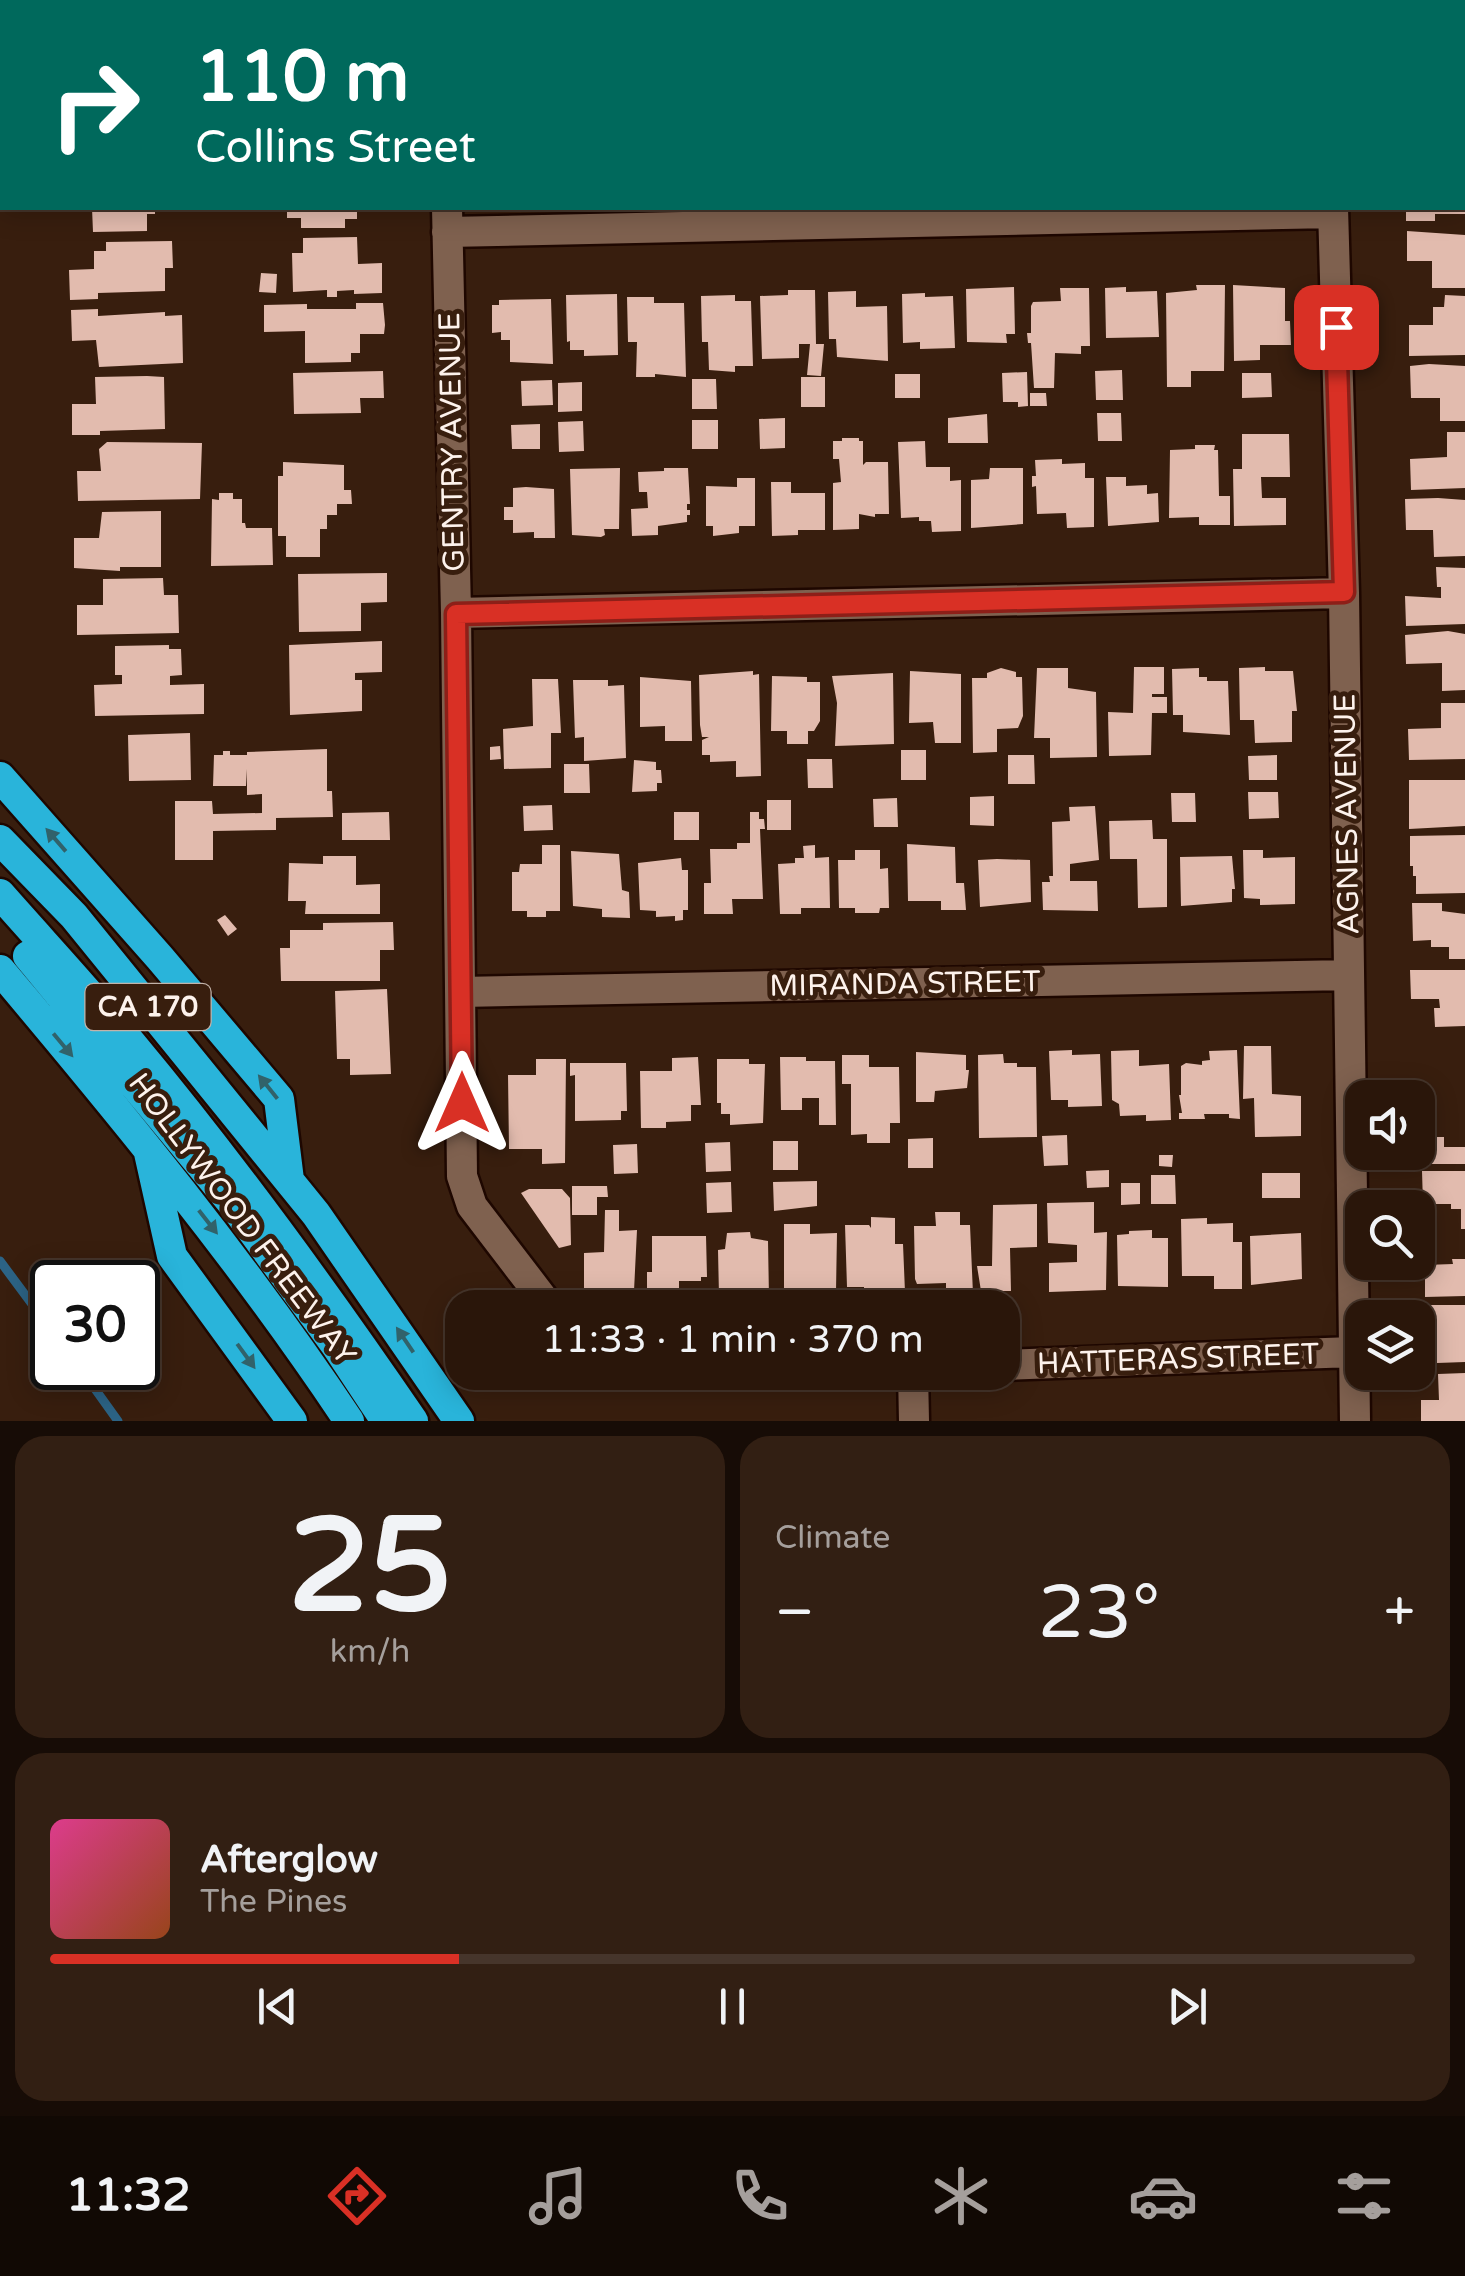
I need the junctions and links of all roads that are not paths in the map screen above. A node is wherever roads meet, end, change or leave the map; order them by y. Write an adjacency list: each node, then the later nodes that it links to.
1 (1332, 210): 2 (street); 3 (street, AGNES AVENUE)
2 (447, 220): 4 (street, GENTRY AVENUE)
3 (1344, 592): 4 (street); 10 (street, AGNES AVENUE)
4 (456, 614): 11 (street, GENTRY AVENUE)
5 (0, 778): 13 (highway, one-way to 5)
6 (0, 840): 13 (highway, HOLLYWOOD FREEWAY / CA 170)
7 (0, 894): 23 (highway)
8 (0, 924): 22 (highway)
9 (0, 970): 12 (highway, HOLLYWOOD FREEWAY / CA 170, one-way to 12)
10 (1349, 975): 11 (street, MIRANDA STREET); 15 (street, AGNES AVENUE)
11 (461, 992): 14 (street, GENTRY AVENUE)
12 (147, 1146): 20 (highway, one-way to 20); 21 (highway, HOLLYWOOD FREEWAY / CA 170, one-way to 21)
13 (288, 1180): 24 (highway, HOLLYWOOD FREEWAY / CA 170, one-way to 13)
14 (536, 1290)
15 (1352, 1300)
16 (1345, 1352): 17 (street, HATTERAS STREET)
17 (1020, 1364)
18 (913, 1390): 25 (street)
19 (1354, 1390): 26 (street, AGNES AVENUE)
20 (292, 1421)
21 (349, 1421)
22 (386, 1421)
23 (413, 1421)
24 (459, 1421)
25 (914, 1421)
26 (1355, 1421)

